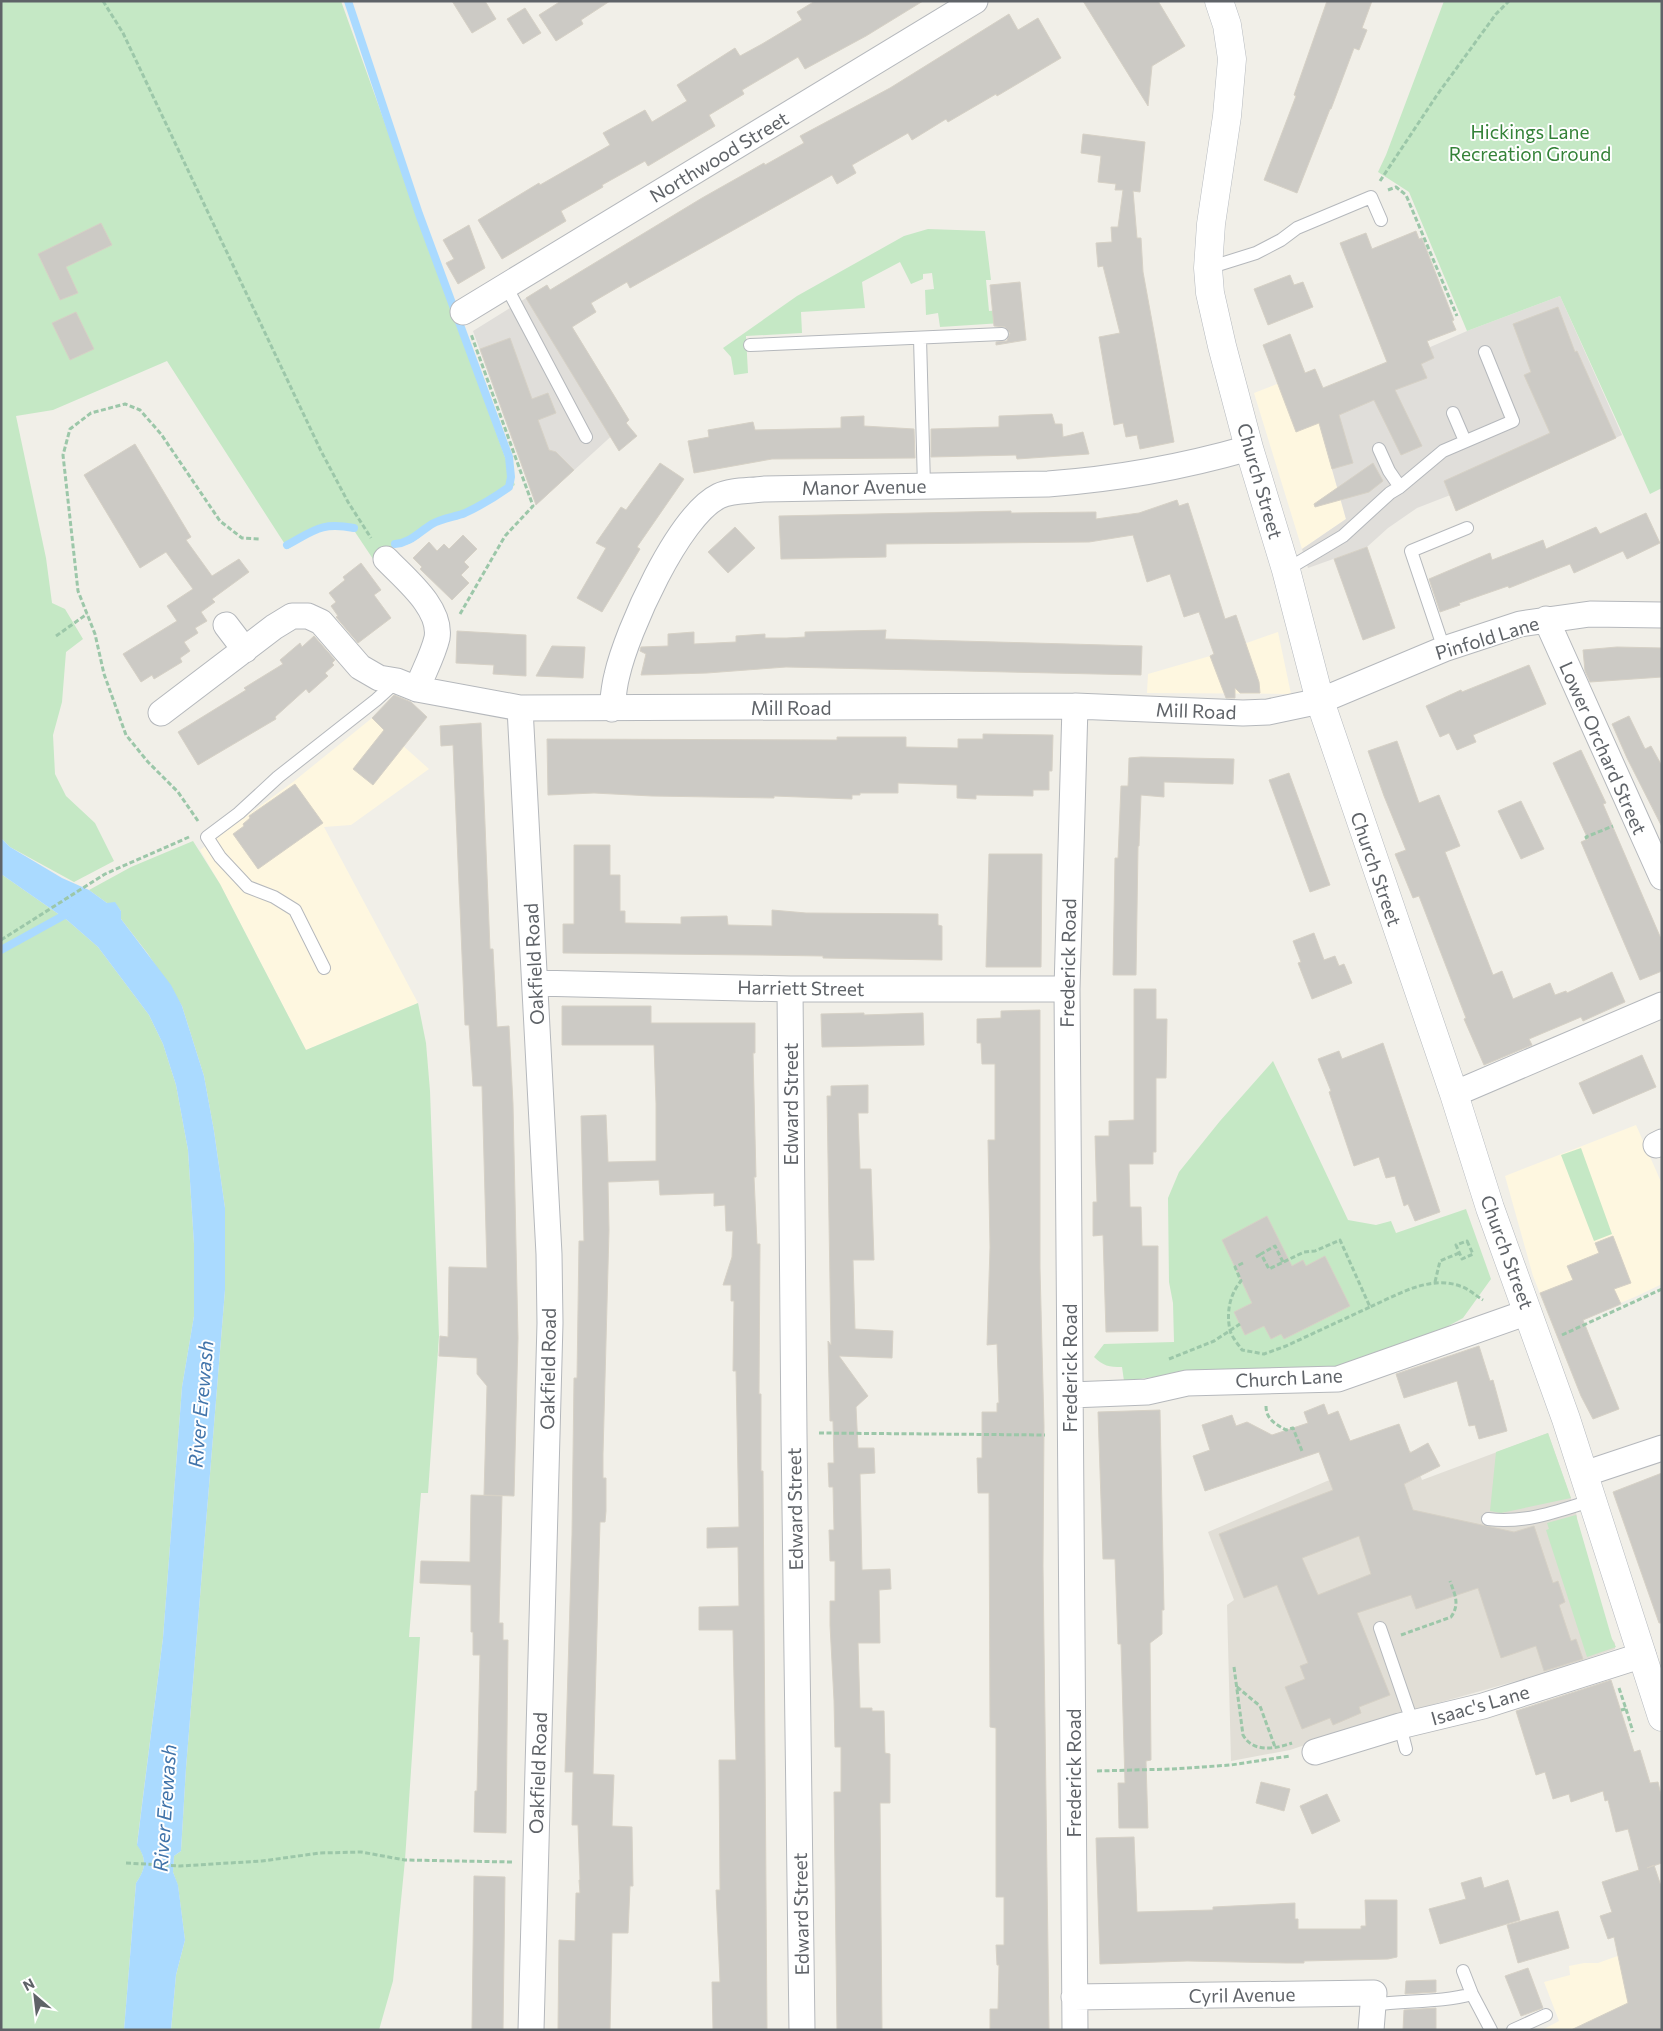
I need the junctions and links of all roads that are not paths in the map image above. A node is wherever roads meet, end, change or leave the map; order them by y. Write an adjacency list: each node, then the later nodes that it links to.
1 (975, 1): 5 (street, Northwood Street)
2 (1219, 1): 4 (main road, Church Street)
3 (1381, 220): 4 (lane)
4 (1208, 268): 14 (main road, Church Street)
5 (506, 286): 6 (street, Northwood Street); 12 (lane)
6 (463, 312)
7 (1002, 334): 8 (lane)
8 (920, 338): 9 (lane); 16 (lane)
9 (750, 345)
10 (1485, 352): 13 (lane)
11 (1453, 413): 13 (lane)
12 (586, 437)
13 (1465, 442): 17 (lane)
14 (1249, 448): 16 (street, Manor Avenue); 20 (main road, Church Street)
15 (1379, 449): 17 (lane)
16 (924, 486): 30 (street, Manor Avenue)
17 (1400, 488): 20 (lane)
18 (1467, 528): 24 (lane)
19 (386, 559): 26 (street)
20 (1286, 570): 27 (main road, Church Street)
21 (1662, 616): 22 (street, Pinfold Lane)
22 (1546, 619): 24 (street, Pinfold Lane); 32 (street, Lower Orchard Street)
23 (226, 625): 25 (street)
24 (1444, 649): 27 (street, Pinfold Lane)
25 (245, 650): 26 (street, Mill Road); 31 (street, Mill Road)
26 (407, 685): 29 (street, Mill Road); 33 (lane)
27 (1320, 701): 28 (street, Mill Road); 38 (main road, Church Street)
28 (1075, 706): 30 (street, Mill Road); 36 (street, Frederick Road)
29 (520, 708): 30 (street, Mill Road); 34 (street, Oakfield Road)
30 (612, 709)
31 (161, 713)
32 (1662, 878)
33 (324, 968)
34 (535, 983): 35 (street, Harriett Street); 55 (street, Oakfield Road)
35 (790, 989): 36 (street, Harriett Street); 56 (street, Edward Street)
36 (1067, 989): 40 (street, Frederick Road)
37 (1660, 1009): 38 (street)
38 (1454, 1094): 39 (main road, Church Street)
39 (1519, 1316): 40 (street, Church Lane); 42 (main road, Church Street)
40 (1071, 1395): 52 (street, Frederick Road)
41 (1662, 1448): 42 (street)
42 (1584, 1474): 43 (main road, Church Street)
43 (1593, 1500): 44 (lane); 46 (main road, Church Street)
44 (1488, 1519)
45 (1380, 1628): 48 (lane)
46 (1643, 1655): 47 (main road, Church Street); 48 (street, Isaac's Lane)
47 (1662, 1717)
48 (1406, 1733): 49 (street, Isaac's Lane)
49 (1315, 1752)
50 (1463, 1971): 51 (lane)
51 (1472, 1994): 53 (lane); 59 (lane)
52 (1074, 1996): 53 (street, Cyril Avenue); 57 (street, Frederick Road)
53 (1373, 2005): 58 (street)
54 (1546, 2015): 60 (lane)
55 (531, 2030)
56 (802, 2030)
57 (1075, 2030)
58 (1371, 2030)
59 (1491, 2030)
60 (1513, 2030)

